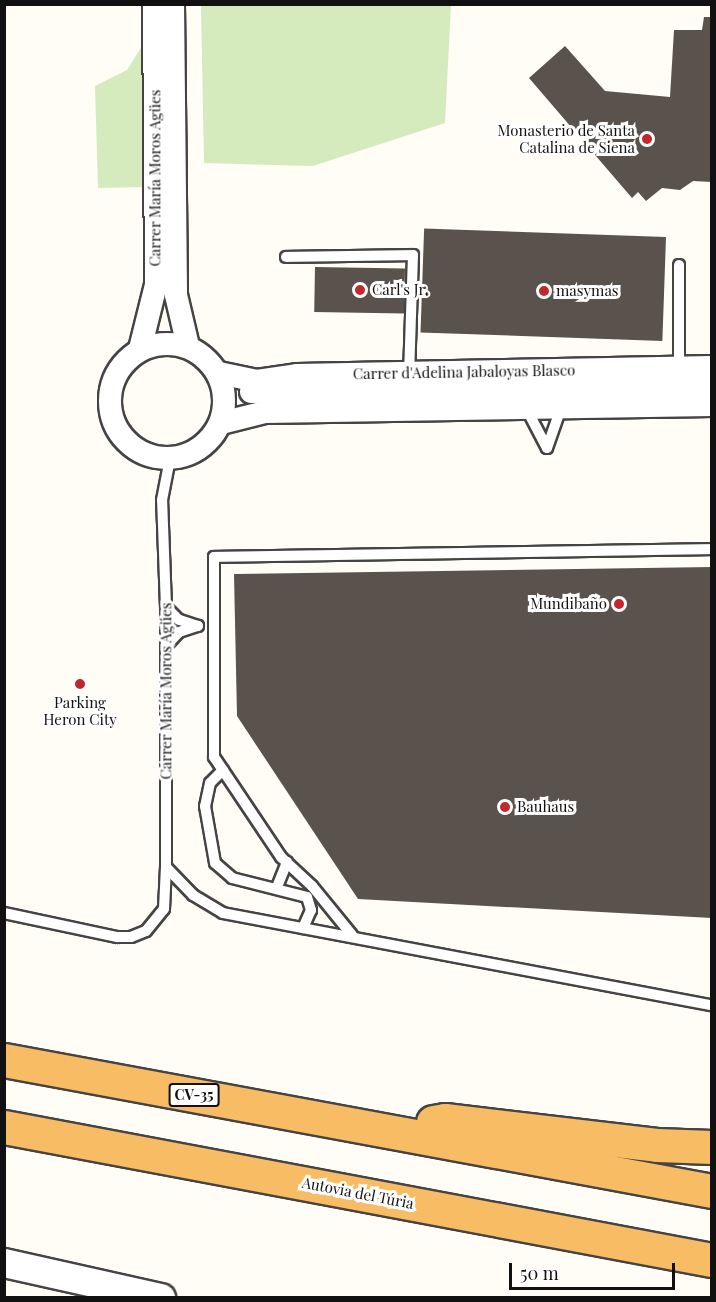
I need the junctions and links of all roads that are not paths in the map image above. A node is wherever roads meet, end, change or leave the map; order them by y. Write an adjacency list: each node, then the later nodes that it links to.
1 (154, 4): 6 (street, Carrer María Moros Agües)
2 (173, 4): 5 (street, Carrer María Moros Agües)
3 (286, 257): 9 (lane)
4 (679, 265): 8 (lane)
5 (188, 346): 6 (street); 10 (street)
6 (140, 349): 16 (street)
7 (711, 367): 8 (street, Carrer d'Adelina Jabaloyas Blasco)
8 (679, 368): 9 (street, Carrer d'Adelina Jabaloyas Blasco)
9 (409, 373): 10 (street, Carrer d'Adelina Jabaloyas Blasco)
10 (222, 381): 11 (street, Carrer d'Adelina Jabaloyas Blasco); 15 (street)
11 (711, 387)
12 (711, 405): 14 (street)
13 (526, 408): 14 (street); 14 (lane); 15 (street)
14 (561, 408)
15 (221, 423): 16 (street)
16 (170, 459): 18 (lane, Carrer María Moros Agües)
17 (711, 549): 19 (lane)
18 (166, 607): 20 (lane); 21 (lane, Carrer María Moros Agües)
19 (214, 625): 20 (lane); 22 (lane)
20 (198, 626): 21 (lane)
21 (166, 646): 24 (lane, Carrer María Moros Agües)
22 (223, 770): 23 (lane); 25 (lane)
23 (287, 862): 25 (lane); 28 (lane)
24 (166, 867): 26 (lane, Carrer María Moros Agües); 27 (lane)
25 (277, 887): 27 (lane)
26 (4, 913)
27 (303, 928): 28 (lane)
28 (352, 935): 29 (lane)
29 (711, 1005)
30 (4, 1060): 32 (highway, CV-35)
31 (4, 1127): 35 (highway, Autovia del Túria)
32 (383, 1130): 33 (highway); 34 (highway, CV-35)
33 (711, 1147)
34 (711, 1191)
35 (711, 1260)
36 (4, 1263): 37 (street)
37 (161, 1298)

